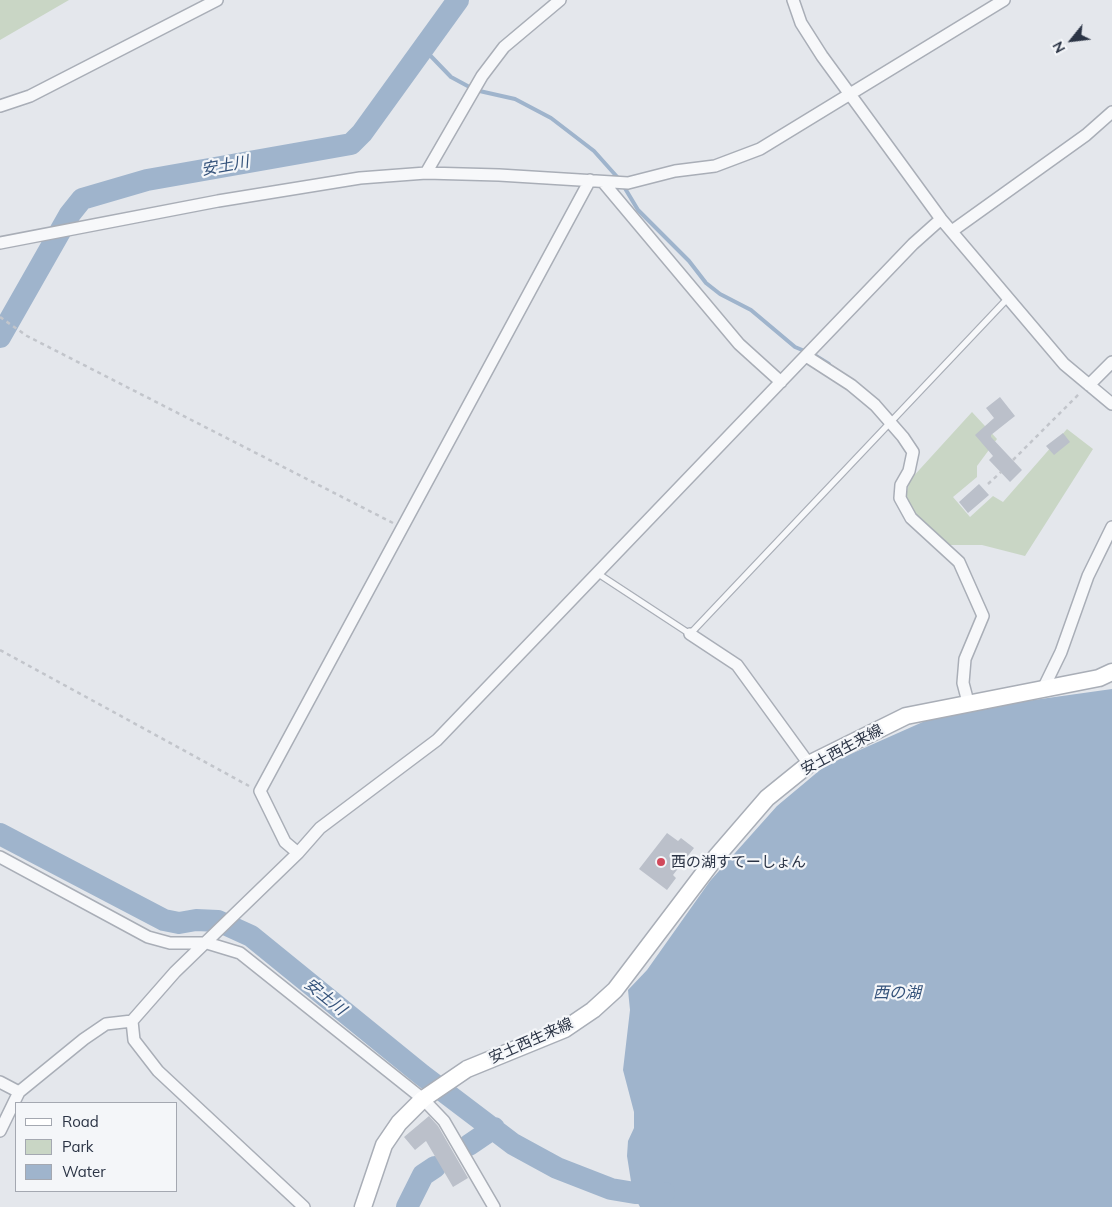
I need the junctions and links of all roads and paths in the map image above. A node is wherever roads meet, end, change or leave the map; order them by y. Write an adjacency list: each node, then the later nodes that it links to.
1 (217, 0): 6 (street)
2 (560, 0): 8 (street)
3 (793, 0): 5 (street)
4 (1004, 0): 5 (street)
5 (849, 94): 10 (street); 11 (street)
6 (0, 106)
7 (1112, 112): 12 (street)
8 (426, 174): 9 (street); 13 (street)
9 (590, 180): 10 (street); 26 (street)
10 (607, 182): 18 (street)
11 (941, 219): 12 (street); 16 (street)
12 (952, 230): 14 (street)
13 (0, 242)
14 (1009, 297): 19 (street); 21 (lane)
15 (0, 317): 26 (path)
16 (806, 356): 18 (street); 21 (street)
17 (1112, 362): 19 (street)
18 (781, 382): 27 (street)
19 (1089, 385): 20 (street); 22 (path)
20 (1112, 404)
21 (890, 423): 28 (lane); 32 (street)
22 (1013, 460)
23 (1001, 472): 24 (path)
24 (988, 484)
25 (1112, 527): 31 (street)
26 (401, 528): 34 (street)
27 (597, 573): 28 (lane); 35 (street)
28 (690, 634): 33 (street)
29 (0, 650): 34 (path)
30 (1112, 672): 31 (main road, 安土西生来線)
31 (1043, 688): 32 (main road, 安土西生来線)
32 (968, 702): 33 (main road, 安土西生来線)
33 (810, 764): 41 (main road, 安土西生来線)
34 (260, 791): 35 (street)
35 (298, 853): 37 (street)
36 (0, 857): 37 (street)
37 (207, 943): 38 (street); 41 (street)
38 (132, 1021): 40 (street); 43 (street)
39 (0, 1082): 40 (street)
40 (19, 1092): 42 (street)
41 (425, 1097): 44 (main road, 安土西生来線); 45 (street)
42 (0, 1131)
43 (304, 1207)
44 (363, 1207)
45 (494, 1207)

